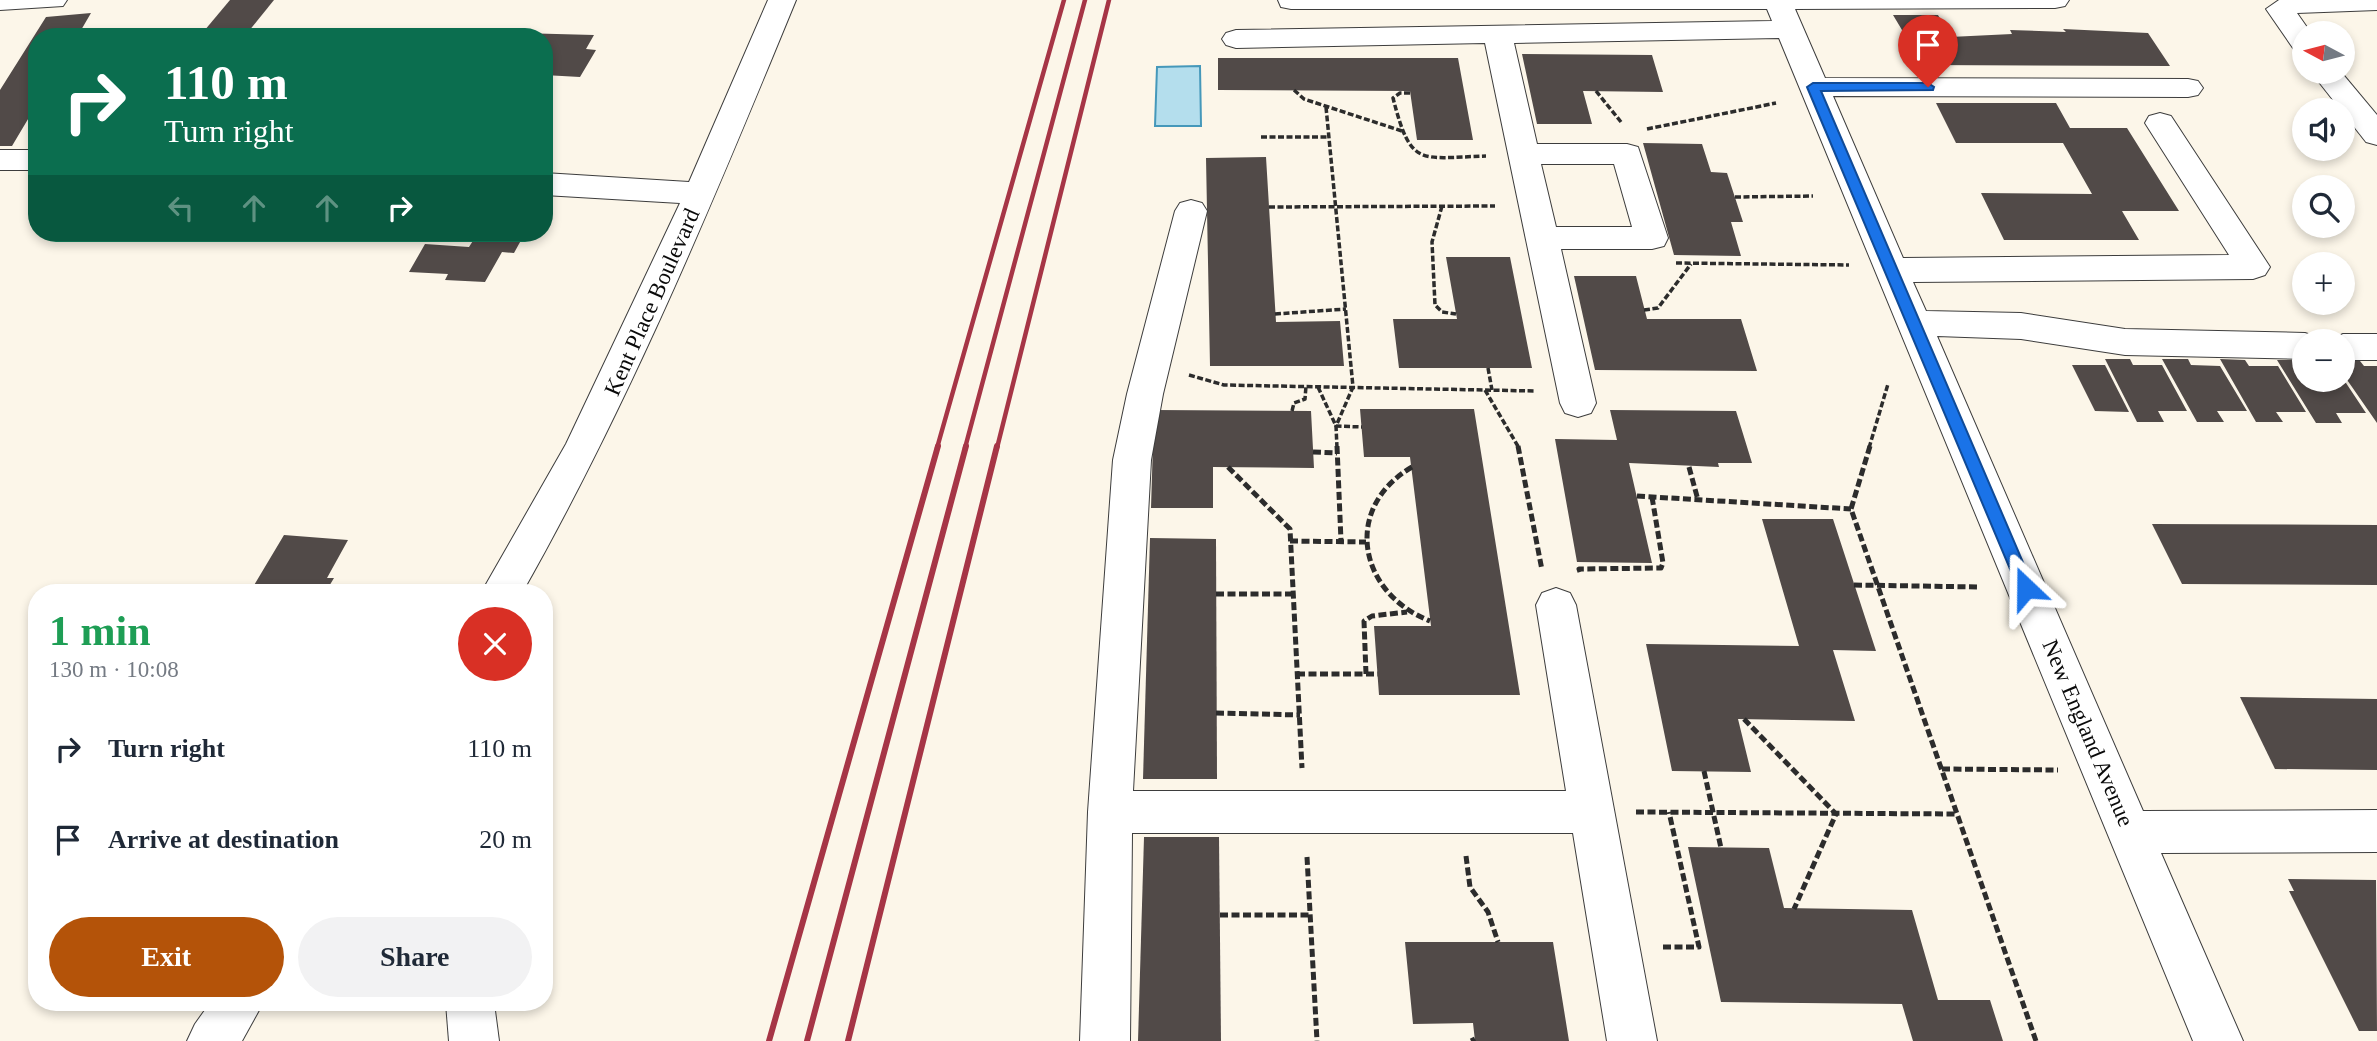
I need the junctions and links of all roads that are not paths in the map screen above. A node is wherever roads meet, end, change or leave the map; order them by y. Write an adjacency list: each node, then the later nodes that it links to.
1 (53, 0): 5 (street)
2 (782, 0): 20 (street, Kent Place Boulevard)
3 (2055, 0): 7 (street)
4 (1291, 1): 7 (street)
5 (0, 2)
6 (2374, 7): 8 (street)
7 (1781, 10): 9 (street); 12 (street, New England Avenue)
8 (2292, 26)
9 (1497, 32): 10 (street); 16 (street)
10 (1236, 39)
11 (2336, 84): 15 (street)
12 (1813, 87): 13 (street); 23 (street, New England Avenue)
13 (2188, 88)
14 (2160, 123): 23 (street)
15 (2377, 135)
16 (1525, 154): 22 (street); 22 (street)
17 (0, 160): 18 (street)
18 (28, 160)
19 (553, 185): 20 (street)
20 (701, 194): 29 (street, Kent Place Boulevard)
21 (1191, 211): 31 (street)
22 (1544, 238): 28 (street)
23 (1891, 270): 24 (street, New England Avenue)
24 (1914, 323): 25 (street); 34 (street, New England Avenue)
25 (2292, 346)
26 (2355, 347): 27 (street)
27 (2377, 348)
28 (1577, 397)
29 (506, 584)
30 (1556, 605): 32 (street)
31 (1110, 812): 32 (street); 39 (street)
32 (1592, 812): 40 (street)
33 (2377, 831): 34 (street)
34 (2129, 832): 41 (street, New England Avenue)
35 (233, 1011): 37 (street)
36 (471, 1011): 38 (street)
37 (212, 1041)
38 (474, 1041)
39 (1105, 1041)
40 (1632, 1041)
41 (2218, 1041)

